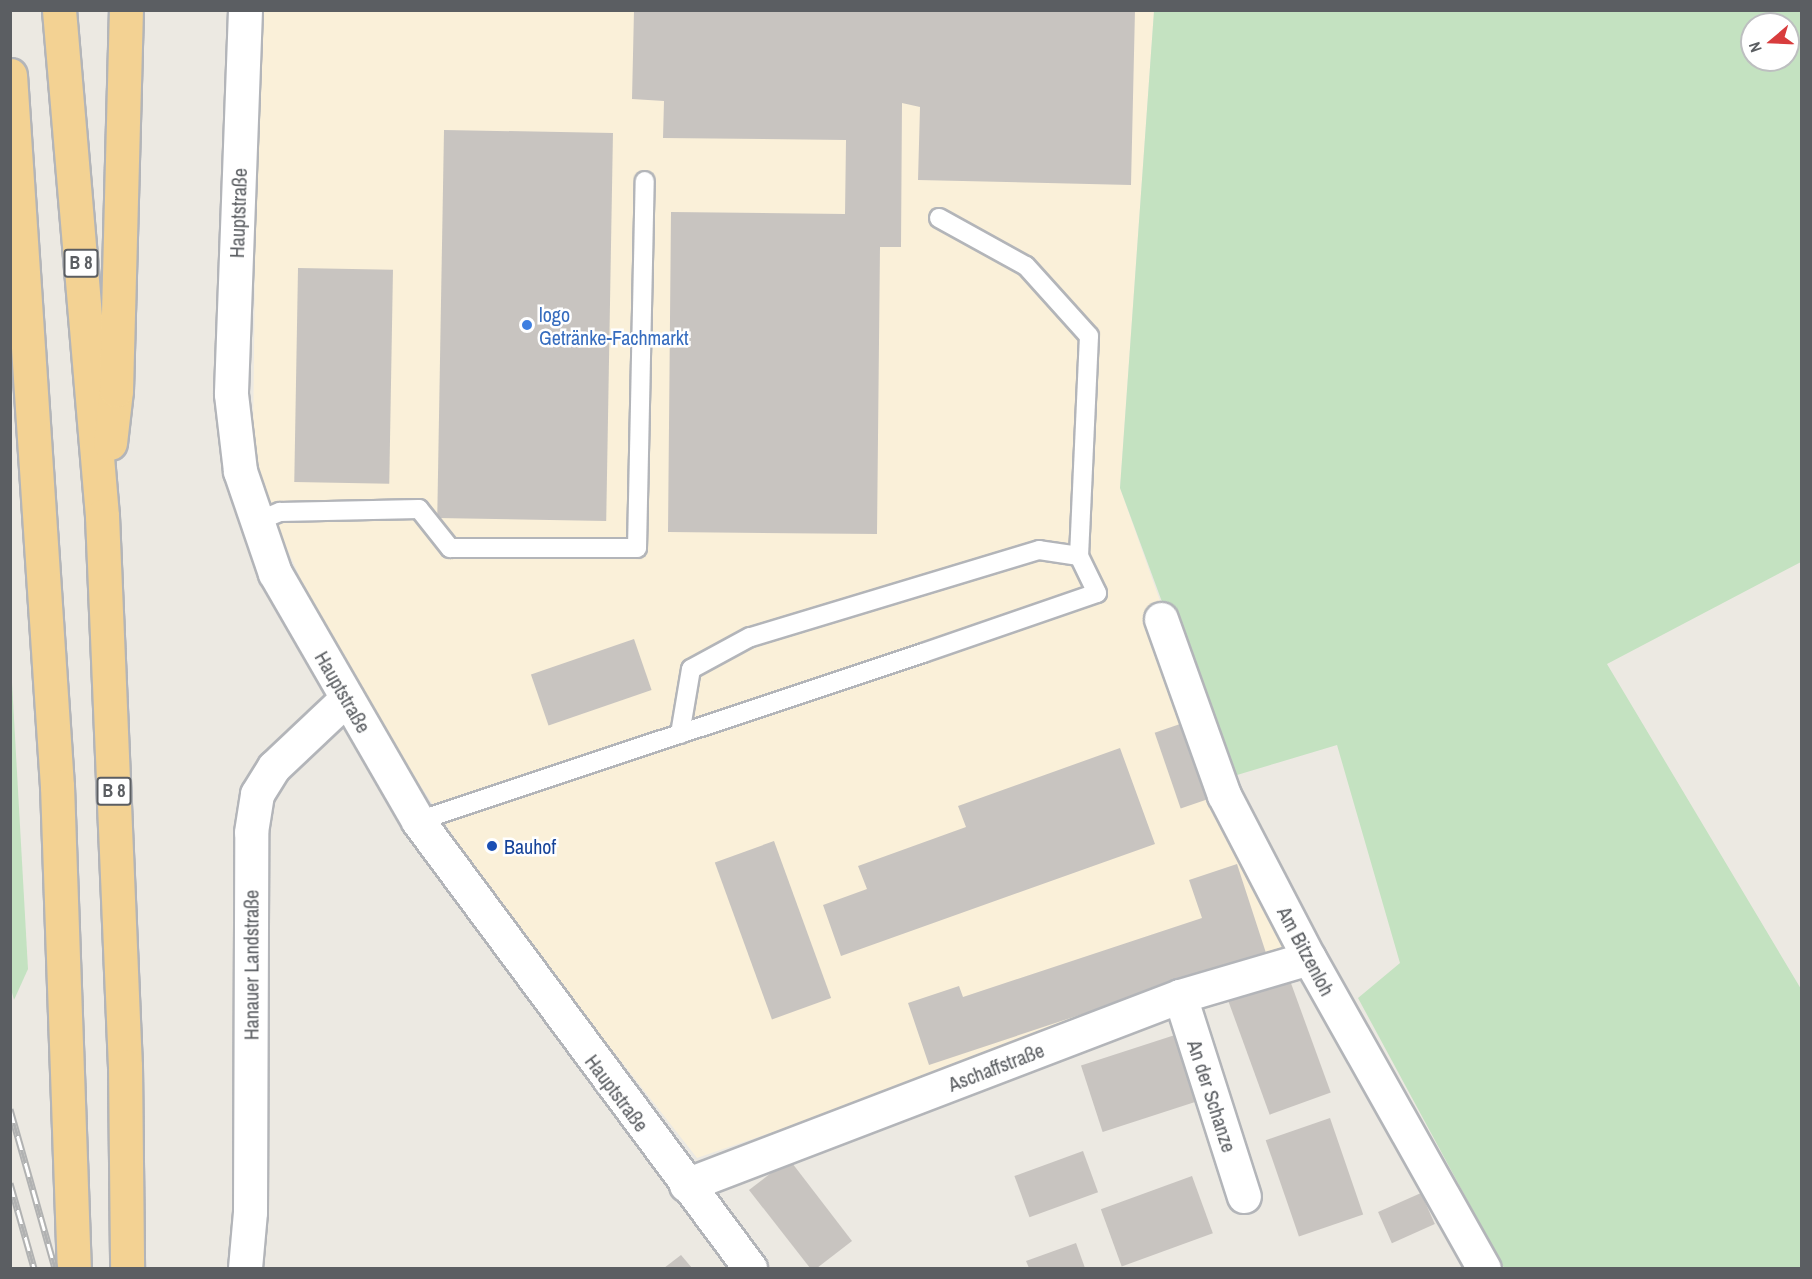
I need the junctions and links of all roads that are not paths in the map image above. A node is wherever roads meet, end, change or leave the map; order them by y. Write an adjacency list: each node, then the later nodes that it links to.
1 (59, 10): 9 (highway, B 8)
2 (126, 10): 9 (highway)
3 (244, 10): 10 (street, Hauptstraße)
4 (10, 75): 8 (highway)
5 (10, 169): 8 (highway)
6 (645, 181): 10 (lane)
7 (939, 218): 11 (lane)
8 (24, 247): 20 (highway)
9 (102, 516): 21 (highway, B 8)
10 (256, 522): 13 (street, Hauptstraße)
11 (1078, 556): 14 (lane); 14 (lane)
12 (1161, 619): 16 (street, Am Bitzenloh)
13 (347, 698): 15 (street, Hauptstraße); 22 (street, Hanauer Landstraße)
14 (680, 734): 15 (lane)
15 (418, 821): 18 (street, Hauptstraße)
16 (1309, 958): 17 (street, Aschaffstraße); 24 (street, Am Bitzenloh)
17 (1180, 996): 18 (street, Aschaffstraße); 19 (street, An der Schanze)
18 (686, 1185): 23 (street, Hauptstraße)
19 (1244, 1196)
20 (74, 1269)
21 (127, 1269)
22 (245, 1269)
23 (750, 1269)
24 (1484, 1269)

